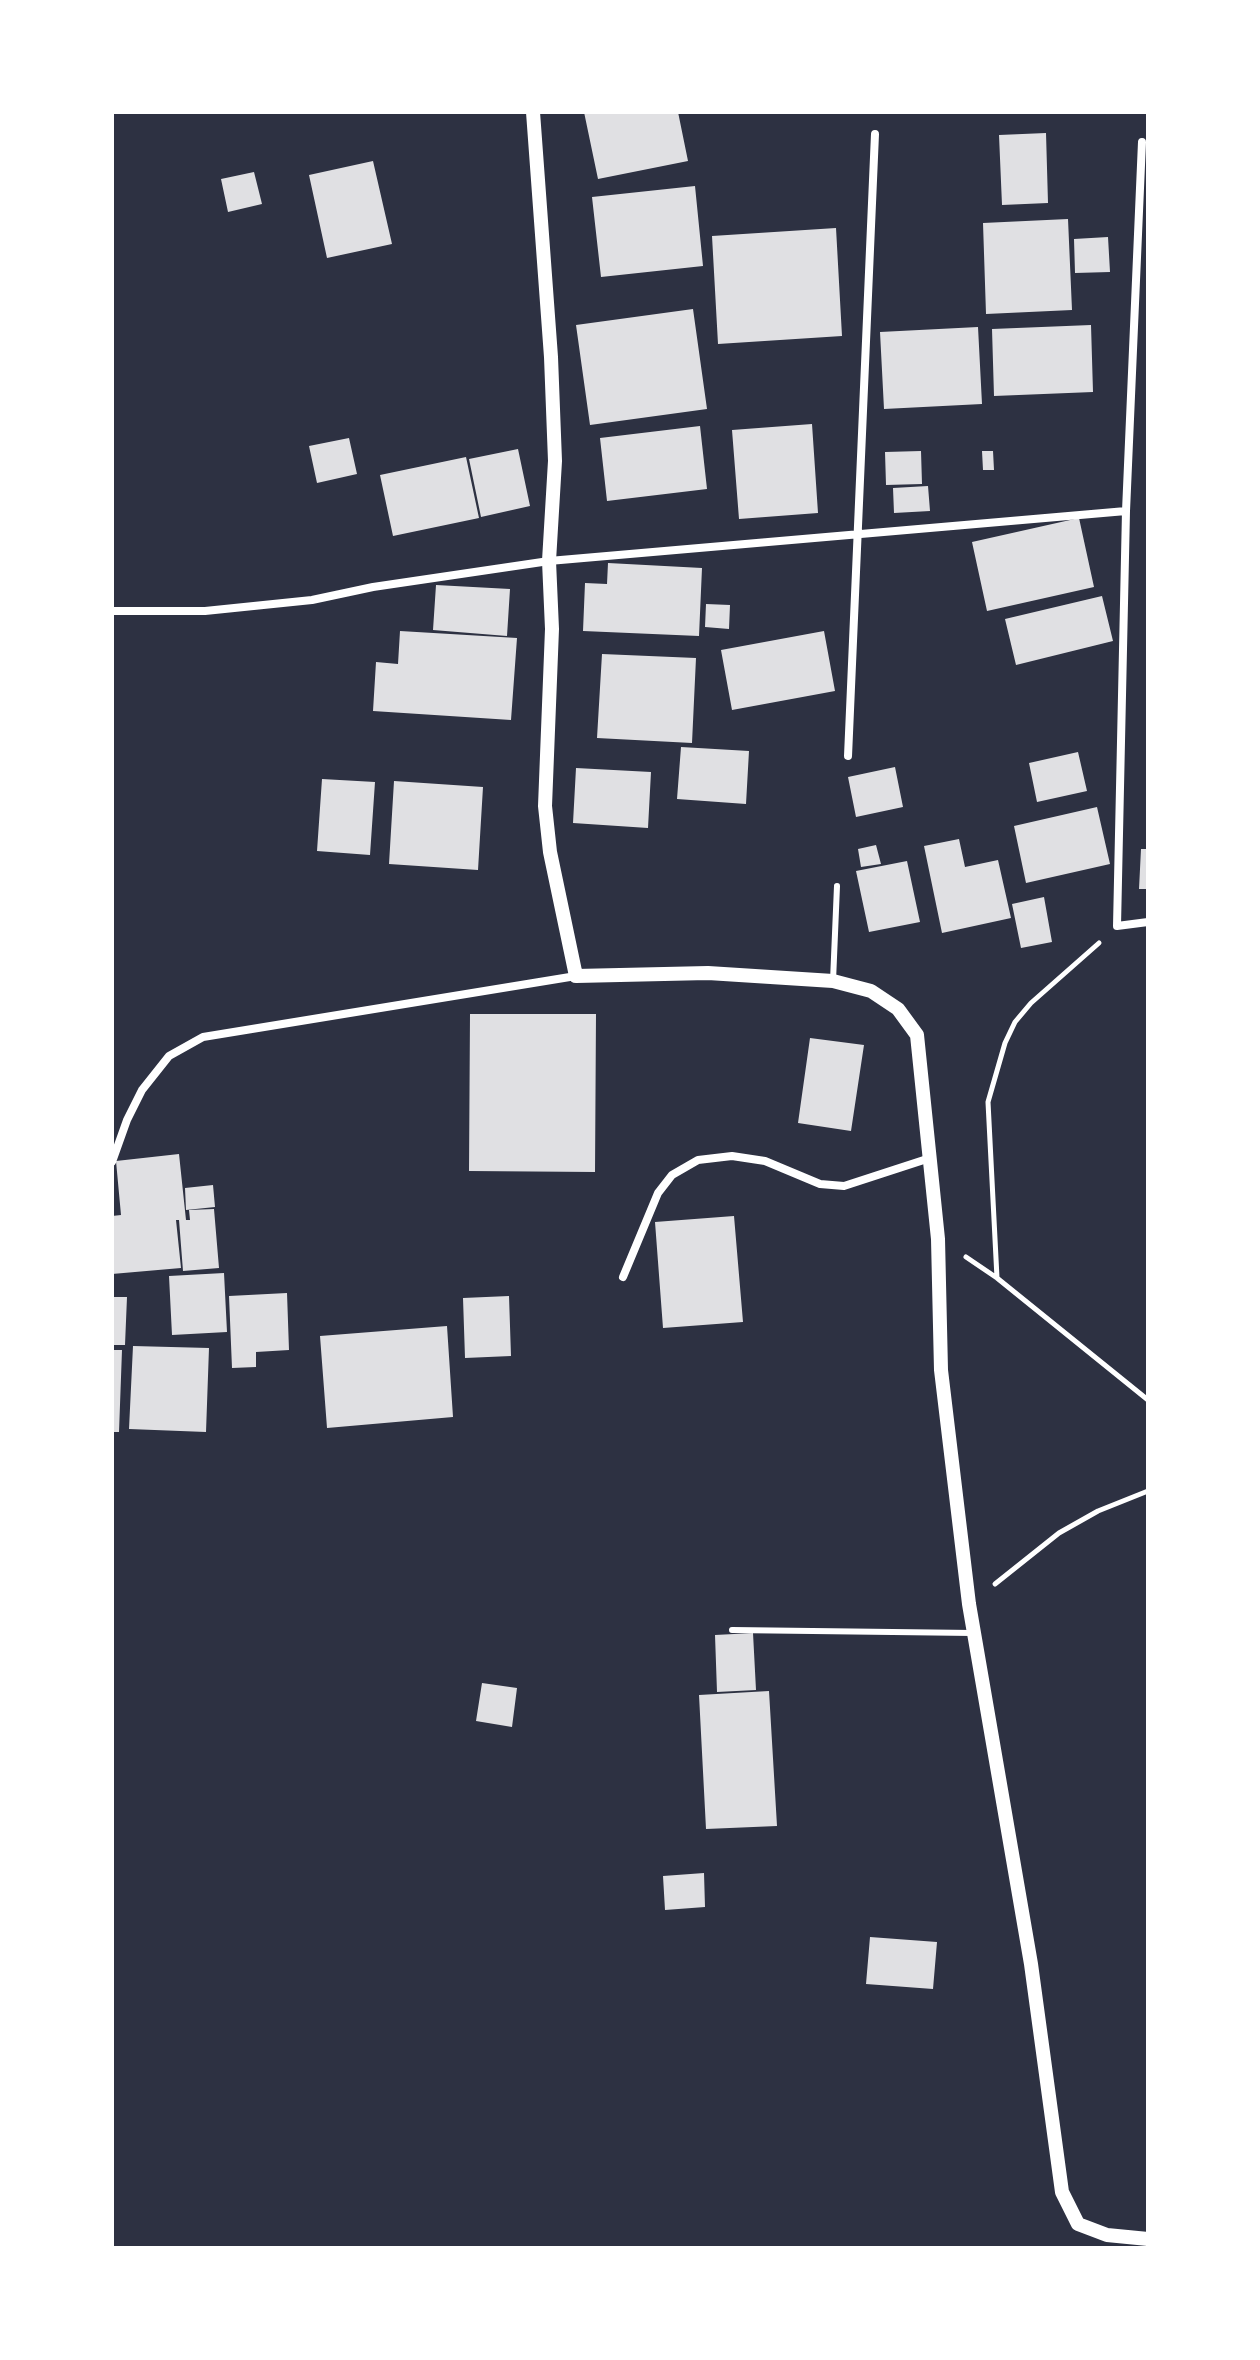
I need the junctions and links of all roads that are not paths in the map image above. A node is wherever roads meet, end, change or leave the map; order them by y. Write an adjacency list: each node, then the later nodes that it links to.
1 (533, 112): 6 (street)
2 (875, 134): 5 (street)
3 (1142, 142): 4 (street)
4 (1126, 511): 5 (street); 10 (street)
5 (857, 535): 6 (street); 8 (street)
6 (549, 561): 7 (street); 11 (street)
7 (112, 611)
8 (848, 756)
9 (837, 886): 12 (lane)
10 (1148, 922)
11 (576, 976): 12 (street); 14 (street)
12 (833, 981): 13 (street)
13 (930, 1158): 15 (street); 17 (street)
14 (112, 1162)
15 (623, 1277)
16 (732, 1630): 17 (lane)
17 (973, 1633): 18 (street)
18 (1148, 2239)

